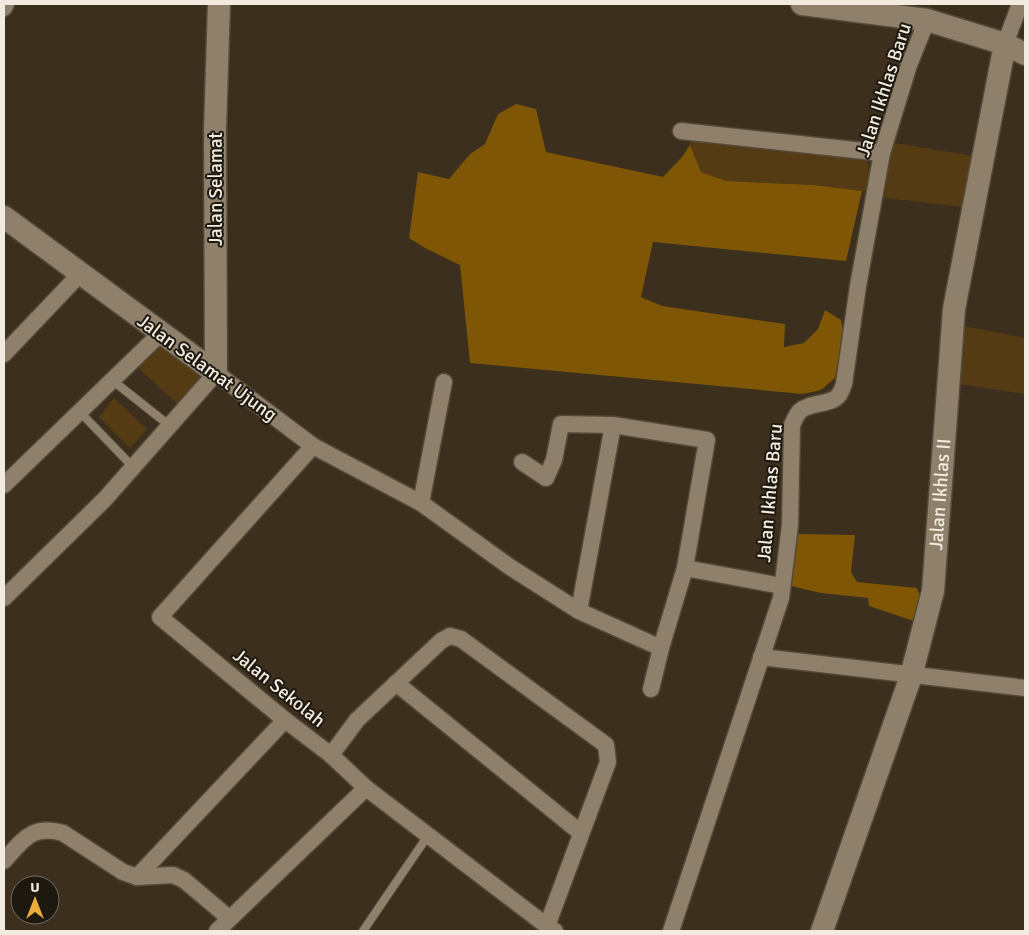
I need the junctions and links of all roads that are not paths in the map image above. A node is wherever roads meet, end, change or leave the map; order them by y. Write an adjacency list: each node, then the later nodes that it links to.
1 (6, 4): 5 (street)
2 (219, 4): 15 (street, Jalan Selamat)
3 (802, 4): 6 (street)
4 (1020, 4): 7 (street)
5 (4, 8)
6 (930, 12): 7 (street); 10 (street, Jalan Ikhlas Baru)
7 (1005, 44): 8 (street); 32 (street, Jalan Ikhlas II)
8 (1025, 54)
9 (681, 131): 10 (street)
10 (882, 153): 27 (street, Jalan Ikhlas Baru)
11 (4, 217): 12 (street, Jalan Selamat Ujung)
12 (80, 274): 13 (street, Jalan Selamat Ujung); 14 (street)
13 (161, 333): 15 (street, Jalan Selamat Ujung); 16 (street)
14 (6, 346)
15 (216, 374): 20 (street); 21 (street, Jalan Selamat Ujung)
16 (112, 380): 18 (street); 20 (lane)
17 (444, 382): 25 (street)
18 (79, 411): 23 (lane); 24 (street)
19 (613, 425): 22 (street); 26 (street); 29 (street)
20 (170, 426): 23 (street)
21 (313, 446): 25 (street, Jalan Selamat Ujung); 36 (street, Jalan Sekolah)
22 (522, 462)
23 (134, 467): 28 (street)
24 (4, 485)
25 (421, 503): 29 (street, Jalan Selamat Ujung)
26 (685, 568): 27 (street); 30 (street)
27 (782, 586): 31 (street, Jalan Ikhlas Baru)
28 (4, 598)
29 (579, 611): 30 (street, Jalan Selamat Ujung)
30 (660, 648): 35 (street)
31 (761, 657): 32 (street); 47 (street, Jalan Ikhlas Baru)
32 (911, 676): 34 (street); 48 (street, Jalan Ikhlas II)
33 (396, 683): 37 (street); 39 (street); 39 (street)
34 (1025, 688)
35 (651, 689)
36 (285, 720): 37 (street, Jalan Sekolah); 42 (street)
37 (331, 754): 38 (street, Jalan Sekolah)
38 (366, 788): 40 (street, Jalan Sekolah); 43 (street)
39 (582, 833): 44 (street)
40 (428, 834): 44 (street, Jalan Sekolah); 46 (lane)
41 (4, 861): 42 (street)
42 (137, 877): 43 (street)
43 (229, 918): 45 (street)
44 (551, 929)
45 (217, 931)
46 (363, 931)
47 (670, 931)
48 (822, 931)

